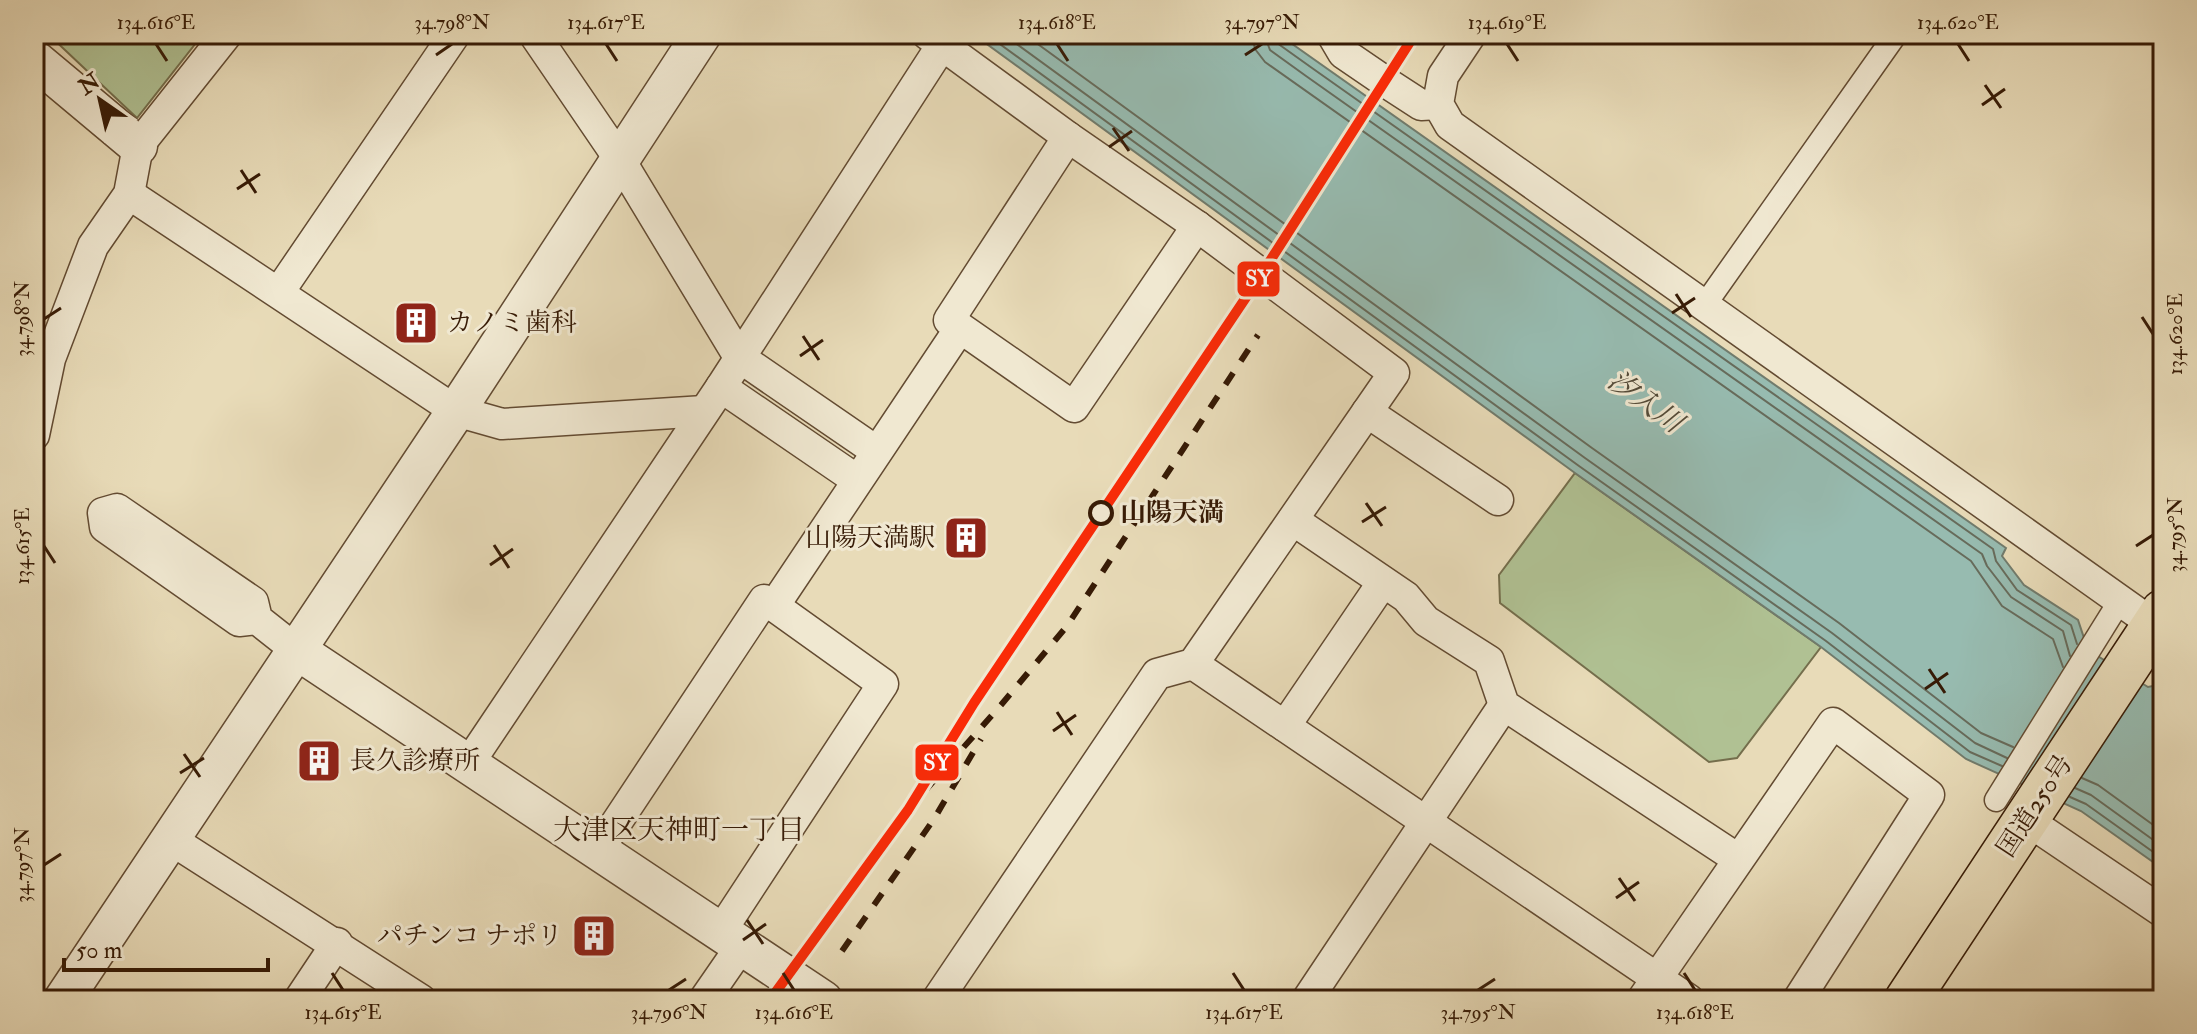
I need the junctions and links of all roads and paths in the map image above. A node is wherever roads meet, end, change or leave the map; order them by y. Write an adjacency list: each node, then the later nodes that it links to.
1 (227, 34): 12 (street)
2 (455, 34): 16 (street)
3 (534, 34): 13 (street)
4 (702, 34): 13 (street)
5 (1471, 34): 10 (street)
6 (1896, 34): 17 (street)
7 (1329, 35): 10 (street)
8 (934, 40): 11 (street); 19 (street)
9 (34, 59): 12 (street)
10 (1438, 104): 17 (street)
11 (1068, 137): 15 (street); 18 (street)
12 (138, 146): 14 (street)
13 (620, 160): 19 (street); 21 (street)
14 (129, 194): 16 (street); 23 (street)
15 (1197, 226): 18 (street); 22 (street)
16 (279, 292): 21 (street)
17 (1704, 306): 30 (street)
18 (960, 328): 24 (street)
19 (739, 357): 20 (street); 24 (street)
20 (712, 399): 21 (street); 25 (street); 36 (street)
21 (456, 411): 32 (street)
22 (1367, 412): 26 (street); 27 (street)
23 (34, 435)
24 (876, 451): 25 (street)
25 (857, 480): 29 (street)
26 (1498, 500)
27 (1293, 520): 28 (street); 33 (street)
28 (1383, 582): 34 (street); 35 (street)
29 (774, 606): 40 (street); 43 (street)
30 (2150, 617): 37 (highway, 国道250号)
31 (257, 619): 31 (street); 32 (street)
32 (295, 649): 36 (street); 39 (street)
33 (1193, 664): 35 (street); 51 (street)
34 (1504, 705): 38 (street); 41 (street)
35 (1285, 726): 38 (street)
36 (469, 763): 40 (street)
37 (2011, 810): 42 (street); 55 (highway, 国道250号)
38 (1426, 822): 45 (street); 52 (street)
39 (170, 839): 44 (street); 46 (street)
40 (597, 852): 43 (street)
41 (1738, 859): 45 (street); 54 (street)
42 (2163, 912)
43 (731, 938): 49 (street); 50 (street)
44 (337, 943): 47 (street); 48 (street)
45 (1650, 989): 53 (street)
46 (63, 1000)
47 (299, 1000)
48 (421, 1000)
49 (704, 1000)
50 (823, 1000)
51 (937, 1000)
52 (1307, 1000)
53 (1689, 1000)
54 (1798, 1000)
55 (1907, 1000)

